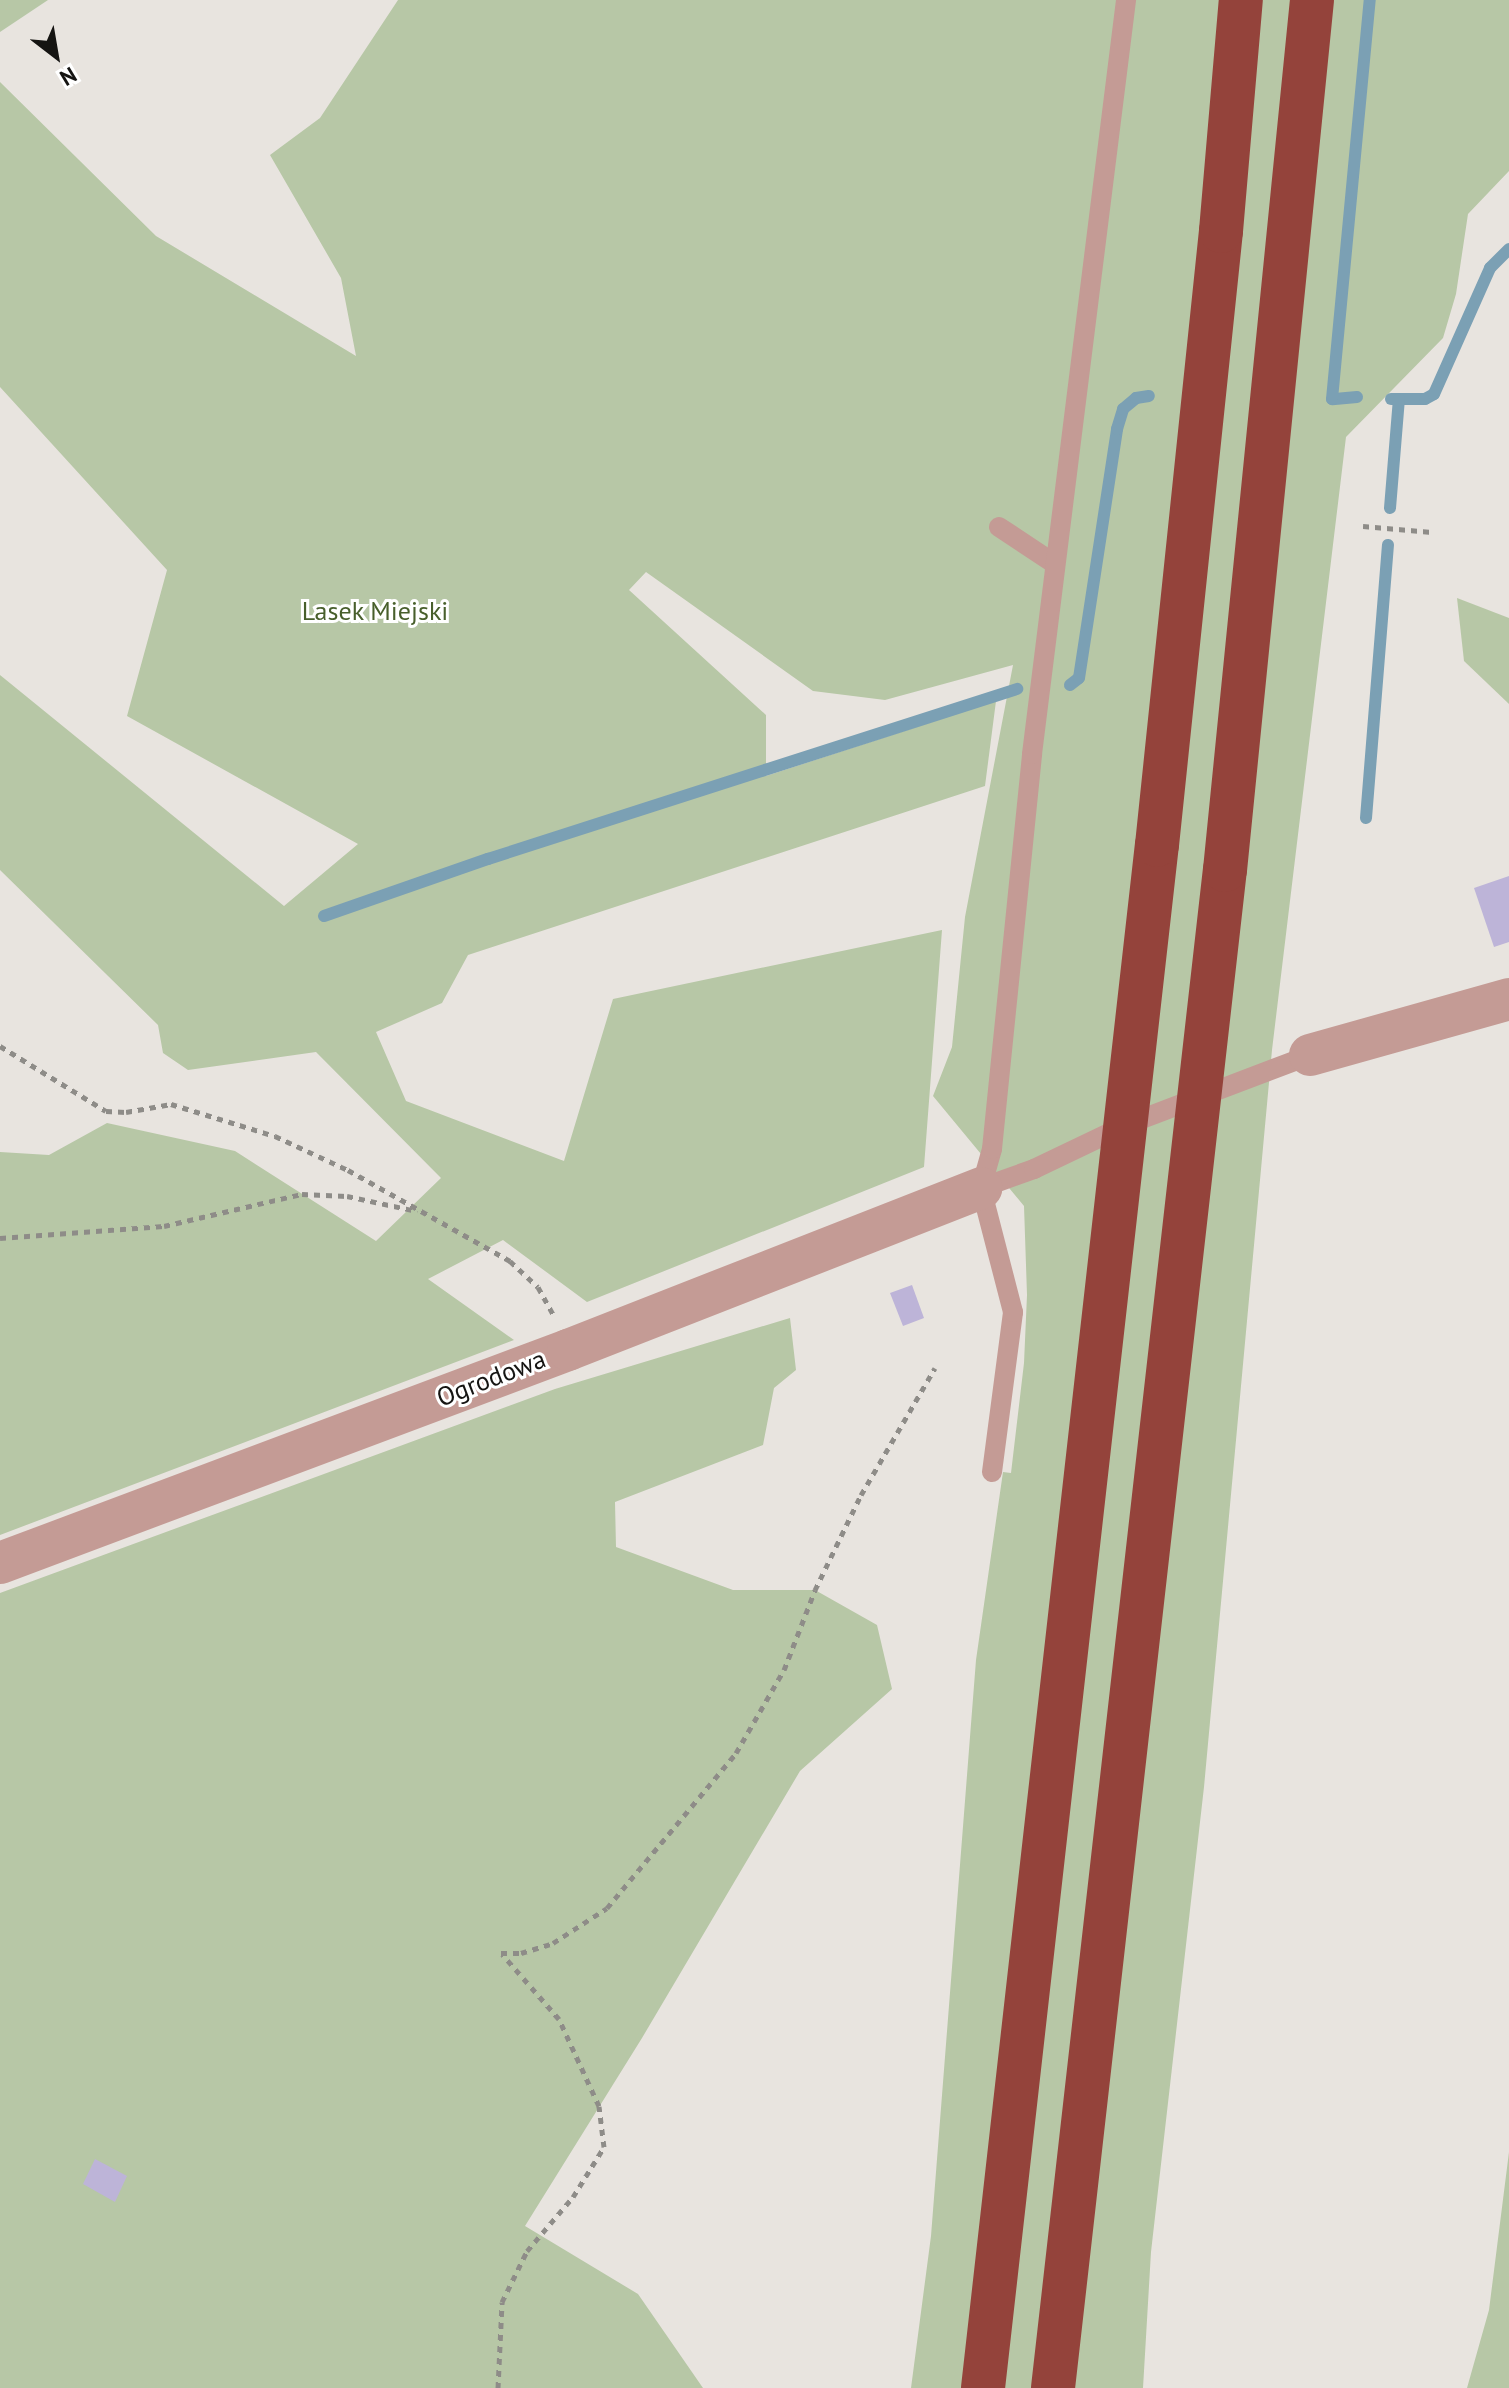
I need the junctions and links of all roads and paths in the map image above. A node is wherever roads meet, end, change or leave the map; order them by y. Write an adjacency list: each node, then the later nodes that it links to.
1 (1126, 0): 7 (lane)
2 (1241, 0): 12 (highway)
3 (1312, 0): 11 (highway)
4 (1363, 526): 6 (path)
5 (999, 527): 7 (lane)
6 (1432, 532)
7 (1055, 564): 13 (lane)
8 (1509, 999): 10 (street)
9 (0, 1046): 14 (path)
10 (1310, 1055): 11 (lane)
11 (1199, 1097): 12 (lane); 22 (highway)
12 (1126, 1125): 13 (lane); 21 (highway)
13 (981, 1188): 16 (street, Ogrodowa); 18 (lane)
14 (421, 1212): 15 (path); 16 (path)
15 (0, 1238)
16 (568, 1350): 19 (street, Ogrodowa)
17 (935, 1368): 20 (path)
18 (992, 1472)
19 (0, 1563)
20 (498, 2388)
21 (983, 2388)
22 (1053, 2388)

